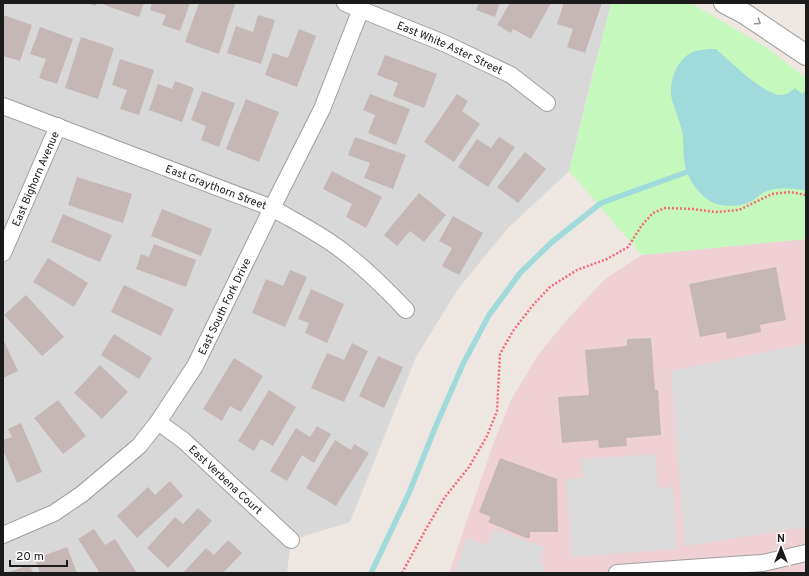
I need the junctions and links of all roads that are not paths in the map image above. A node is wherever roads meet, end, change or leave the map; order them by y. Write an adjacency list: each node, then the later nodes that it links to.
1 (345, 3): 3 (street, East White Aster Street)
2 (724, 3): 4 (street, one-way to 4)
3 (361, 9): 5 (street, East White Aster Street); 8 (street, East South Fork Drive)
4 (806, 55)
5 (547, 103)
6 (3, 106): 7 (street, East Graythorn Street)
7 (58, 126): 8 (street, East Graythorn Street); 9 (street, East Bighorn Avenue)
8 (272, 208): 10 (street, East Graythorn Street); 11 (street, East South Fork Drive)
9 (3, 253)
10 (406, 310)
11 (158, 422): 12 (street, East South Fork Drive); 13 (street, East Verbena Court)
12 (3, 535)
13 (291, 540)
14 (806, 553): 15 (street)
15 (617, 573)

